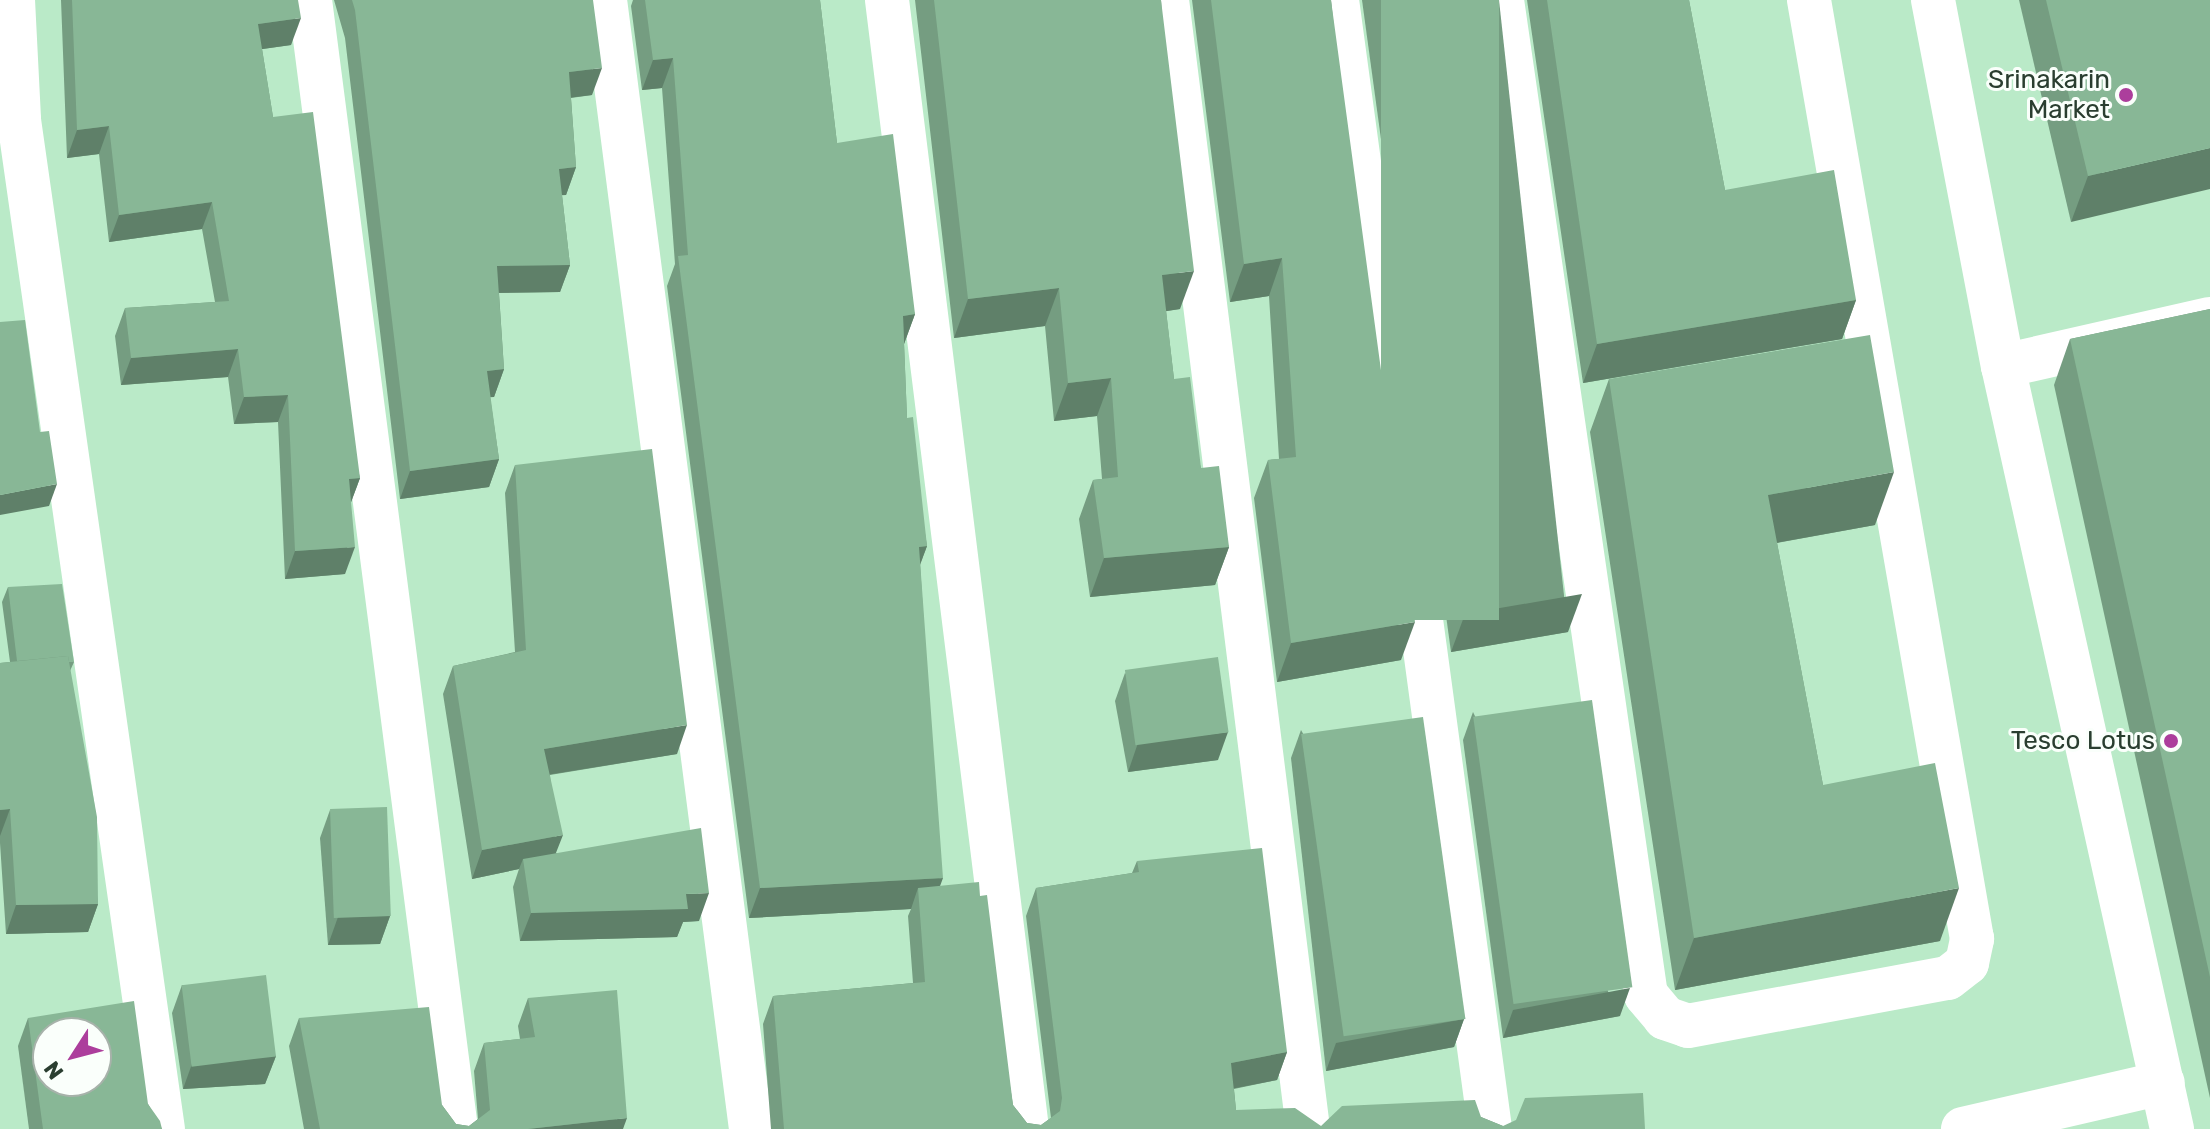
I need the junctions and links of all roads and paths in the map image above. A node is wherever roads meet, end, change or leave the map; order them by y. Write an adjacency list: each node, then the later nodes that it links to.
1 (13, 0): 15 (street)
2 (310, 0): 16 (street)
3 (605, 0): 17 (street)
4 (887, 0): 18 (street)
5 (1167, 0): 19 (street)
6 (1337, 0): 20 (street)
7 (1502, 0): 11 (street)
8 (1809, 0): 11 (street)
9 (1933, 0): 12 (street)
10 (2210, 319): 12 (street)
11 (1873, 359): 13 (street)
12 (2003, 366): 14 (street)
13 (1827, 367)
14 (2163, 1083): 21 (street); 22 (street)
15 (163, 1129)
16 (456, 1129)
17 (751, 1129)
18 (1027, 1129)
19 (1308, 1129)
20 (1490, 1129)
21 (1963, 1129)
22 (2172, 1129)

